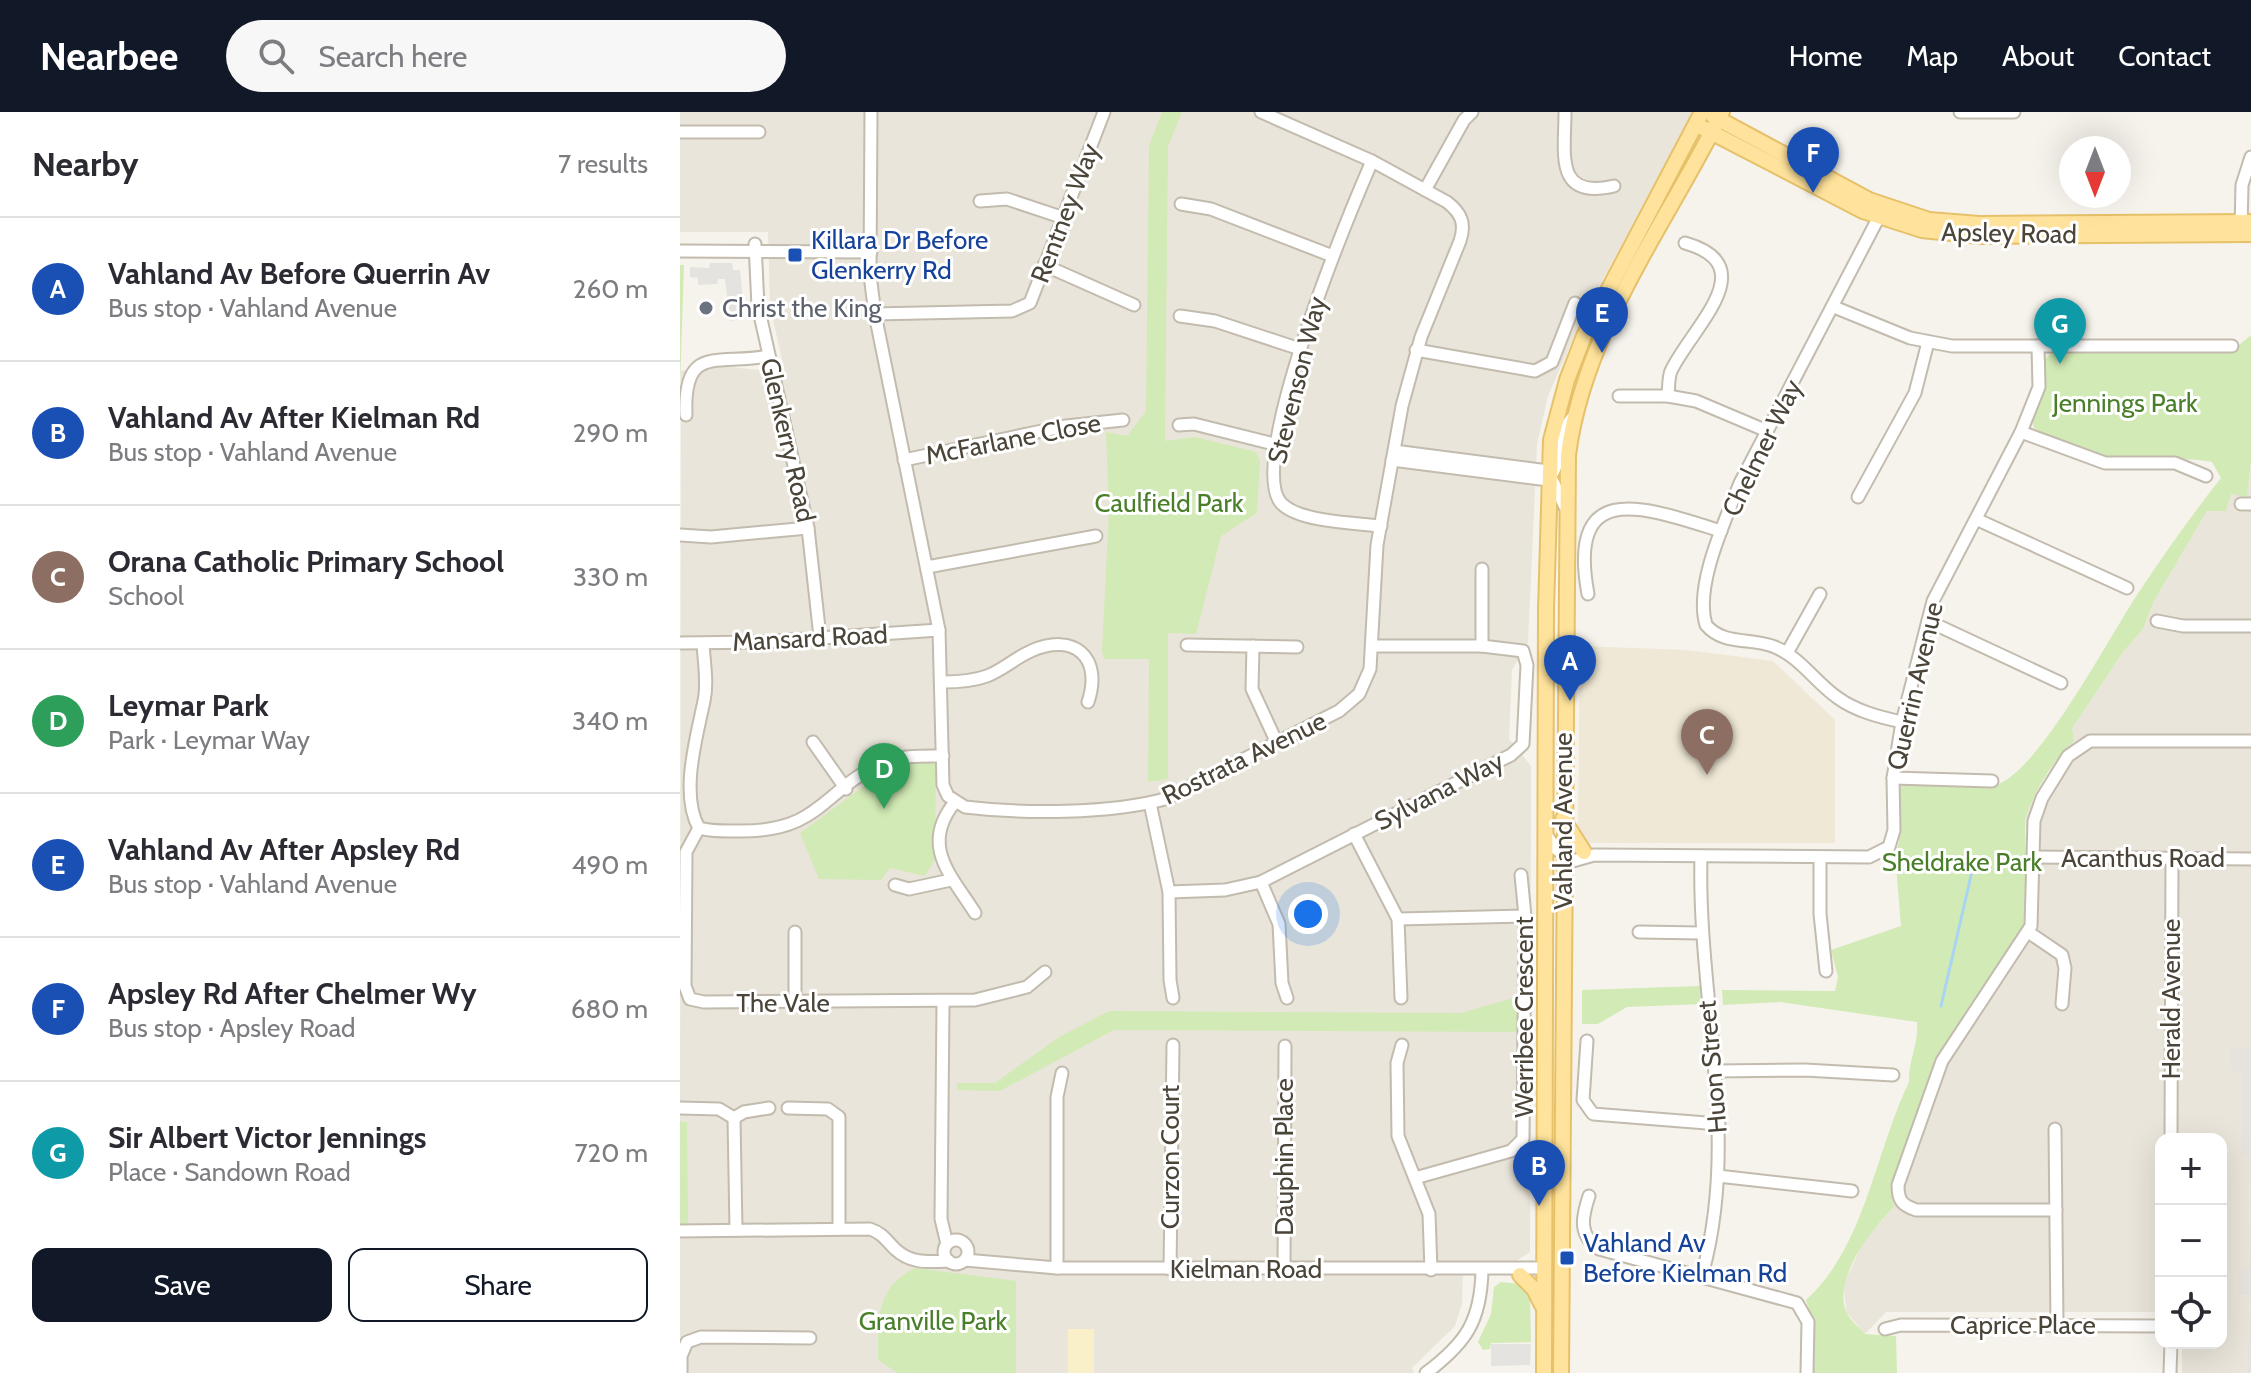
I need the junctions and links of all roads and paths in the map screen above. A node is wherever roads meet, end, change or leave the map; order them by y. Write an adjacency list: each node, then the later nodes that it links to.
1 (871, 112): 24 (street)
2 (1104, 112): 19 (street, Rentney Way)
3 (1261, 112): 13 (street)
4 (1472, 112): 15 (street)
5 (1565, 112): 14 (street)
6 (1960, 112): 7 (street)
7 (2014, 112)
8 (1709, 116): 11 (main road, Vahland Avenue); 18 (main road, Apsley Road); 50 (main road, Vahland Avenue)
9 (680, 132): 10 (street)
10 (759, 132)
11 (1711, 133): 18 (main road, Apsley Road); 42 (main road, Vahland Avenue)
12 (2251, 157): 20 (street)
13 (1372, 161): 15 (street); 26 (street, Stevenson Way)
14 (1614, 186)
15 (1425, 190): 37 (street, Rostrata Avenue)
16 (980, 201): 19 (street)
17 (1181, 204): 26 (street)
18 (1882, 212): 20 (main road, Apsley Road); 30 (street, Chelmer Way)
19 (1064, 218): 27 (street, Rentney Way)
20 (2246, 228)
21 (1685, 243): 40 (street)
22 (680, 244): 23 (street)
23 (755, 248): 24 (street); 25 (street); 38 (street, Glenkerry Road)
24 (871, 248): 31 (street)
25 (680, 251)
26 (1330, 255): 36 (street, Stevenson Way)
27 (1044, 265): 29 (street); 31 (street, Rentney Way)
28 (1575, 303): 37 (street)
29 (1134, 305)
30 (1834, 307): 33 (street); 45 (street, Chelmer Way)
31 (875, 314): 49 (street)
32 (1180, 316): 36 (street)
33 (1928, 342): 34 (street); 52 (street)
34 (2038, 346): 35 (street); 46 (street, Querrin Avenue)
35 (2232, 346)
36 (1300, 349): 47 (street, Stevenson Way)
37 (1416, 350): 48 (street, Rostrata Avenue)
38 (768, 356): 41 (street); 56 (street, Glenkerry Road)
39 (1619, 396): 40 (street)
40 (1668, 396): 45 (street)
41 (686, 415)
42 (1574, 415): 50 (street); 53 (main road, Vahland Avenue)
43 (1123, 420): 49 (street, McFarlane Close)
44 (1179, 425): 47 (street)
45 (1767, 431): 57 (street, Chelmer Way)
46 (2021, 432): 51 (street); 54 (street, Querrin Avenue)
47 (1278, 445): 55 (street, Stevenson Way)
48 (1393, 456): 50 (street); 55 (street, Rostrata Avenue)
49 (904, 460): 60 (street)
50 (1549, 476): 53 (street); 94 (main road, Vahland Avenue)
51 (2206, 476)
52 (1858, 497)
53 (1565, 507): 91 (main road, Vahland Avenue)
54 (1978, 520): 62 (street); 65 (street, Querrin Avenue)
55 (1381, 526): 74 (street, Rostrata Avenue)
56 (808, 528): 58 (street); 69 (street, Glenkerry Road)
57 (1721, 531): 63 (street); 77 (street, Chelmer Way)
58 (680, 535)
59 (1096, 536): 60 (street)
60 (927, 567): 68 (street)
61 (1482, 569): 75 (street)
62 (2127, 588)
63 (1588, 594)
64 (1820, 594): 77 (street)
65 (1928, 621): 79 (street); 81 (street, Querrin Avenue)
66 (2157, 621): 67 (street)
67 (2251, 626)
68 (939, 630): 69 (street, Mansard Road); 78 (street)
69 (820, 637): 71 (street, Mansard Road)
70 (680, 643): 71 (street, Mansard Road)
71 (703, 644): 92 (street)
72 (1187, 645): 73 (street)
73 (1253, 646): 76 (street); 84 (street)
74 (1374, 646): 75 (street, Sylvana Way); 84 (street, Rostrata Avenue)
75 (1482, 646): 93 (street, Sylvana Way)
76 (1297, 647)
77 (1787, 653): 81 (street, Chelmer Way)
78 (943, 682): 80 (street); 85 (street)
79 (2061, 683)
80 (1088, 702)
81 (1902, 722): 86 (street, Querrin Avenue)
82 (2251, 741): 99 (street)
83 (813, 742): 88 (street)
84 (1277, 743): 90 (street, Rostrata Avenue)
85 (943, 756): 88 (street); 89 (street)
86 (1893, 778): 87 (street); 98 (street, Querrin Avenue)
87 (1992, 781)
88 (846, 789): 92 (street)
89 (955, 802): 90 (street, Rostrata Avenue); 104 (street)
90 (1150, 803): 107 (street)
91 (1563, 819): 95 (main road); 96 (main road, Vahland Avenue)
92 (699, 828): 120 (street, The Vale)
93 (1354, 834): 105 (street, Sylvana Way); 110 (street)
94 (1546, 834): 96 (street); 103 (main road, Vahland Avenue)
95 (1589, 854): 96 (street, Querrin Avenue); 97 (street, Querrin Avenue)
96 (1563, 855): 103 (street); 145 (main road, Vahland Avenue)
97 (1701, 857): 98 (street, Querrin Avenue); 114 (street, Huon Street)
98 (1820, 857): 115 (street)
99 (2034, 857): 100 (street, Acanthus Road); 113 (street)
100 (2172, 858): 101 (street, Acanthus Road); 136 (street, Herald Avenue)
101 (2251, 859)
102 (1521, 875): 109 (street, Werribee Crescent)
103 (1546, 878): 150 (main road, Vahland Avenue)
104 (951, 880): 106 (street); 108 (street)
105 (1261, 882): 107 (street, Sylvana Way); 118 (street)
106 (895, 885)
107 (1169, 892): 117 (street)
108 (975, 913)
109 (1525, 916): 110 (street); 138 (street, Werribee Crescent)
110 (1398, 919): 119 (street)
111 (795, 932): 120 (street)
112 (1639, 932): 114 (street)
113 (2028, 932): 122 (street); 141 (street)
114 (1701, 933): 127 (street, Huon Street)
115 (1826, 971)
116 (1045, 972): 121 (street, The Vale)
117 (1173, 998)
118 (1287, 998)
119 (1401, 998)
120 (795, 1003): 121 (street, The Vale)
121 (943, 1003): 146 (street)
122 (2062, 1004)
123 (1587, 1041): 134 (street)
124 (1173, 1045): 148 (street, Curzon Court)
125 (1402, 1045): 138 (street)
126 (1285, 1046): 149 (street, Dauphin Place)
127 (1715, 1071): 129 (street); 134 (street, Huon Street)
128 (1062, 1073): 147 (street)
129 (1893, 1075)
130 (680, 1108): 133 (street)
131 (769, 1108): 133 (street)
132 (788, 1108): 142 (street)
133 (734, 1118): 143 (street)
134 (1719, 1124): 137 (street, Huon Street)
135 (2055, 1129): 141 (street)
136 (2171, 1133)
137 (1718, 1176): 139 (street); 155 (street, Huon Street)
138 (1415, 1178): 151 (street)
139 (1852, 1191)
140 (1589, 1196): 155 (street)
141 (2056, 1210): 158 (street)
142 (839, 1228): 143 (street); 146 (street)
143 (736, 1230): 144 (street)
144 (680, 1231)
145 (1562, 1231): 150 (main road); 156 (main road, Vahland Avenue)
146 (955, 1250): 147 (street, Kielman Road)
147 (1057, 1268): 148 (street, Kielman Road)
148 (1170, 1269): 149 (street, Kielman Road)
149 (1284, 1269): 151 (street, Kielman Road)
150 (1541, 1269): 153 (street, Kielman Road); 154 (street, Kielman Road); 156 (main road); 157 (main road, Vahland Avenue)
151 (1431, 1270): 152 (street, Kielman Road)
152 (1482, 1270): 153 (street, Kielman Road); 164 (street)
153 (1498, 1270): 154 (street, Kielman Road)
154 (1520, 1275): 157 (main road)
155 (1702, 1275): 167 (street)
156 (1562, 1297): 166 (main road, Vahland Avenue)
157 (1544, 1313): 165 (main road, Vahland Avenue)
158 (2057, 1324): 159 (street, Caprice Place); 160 (street, Caprice Place)
159 (2155, 1326)
160 (1885, 1329)
161 (810, 1338): 163 (street)
162 (2171, 1349): 168 (street)
163 (681, 1373)
164 (1426, 1373)
165 (1544, 1373)
166 (1561, 1373)
167 (1807, 1373)
168 (2170, 1373)

